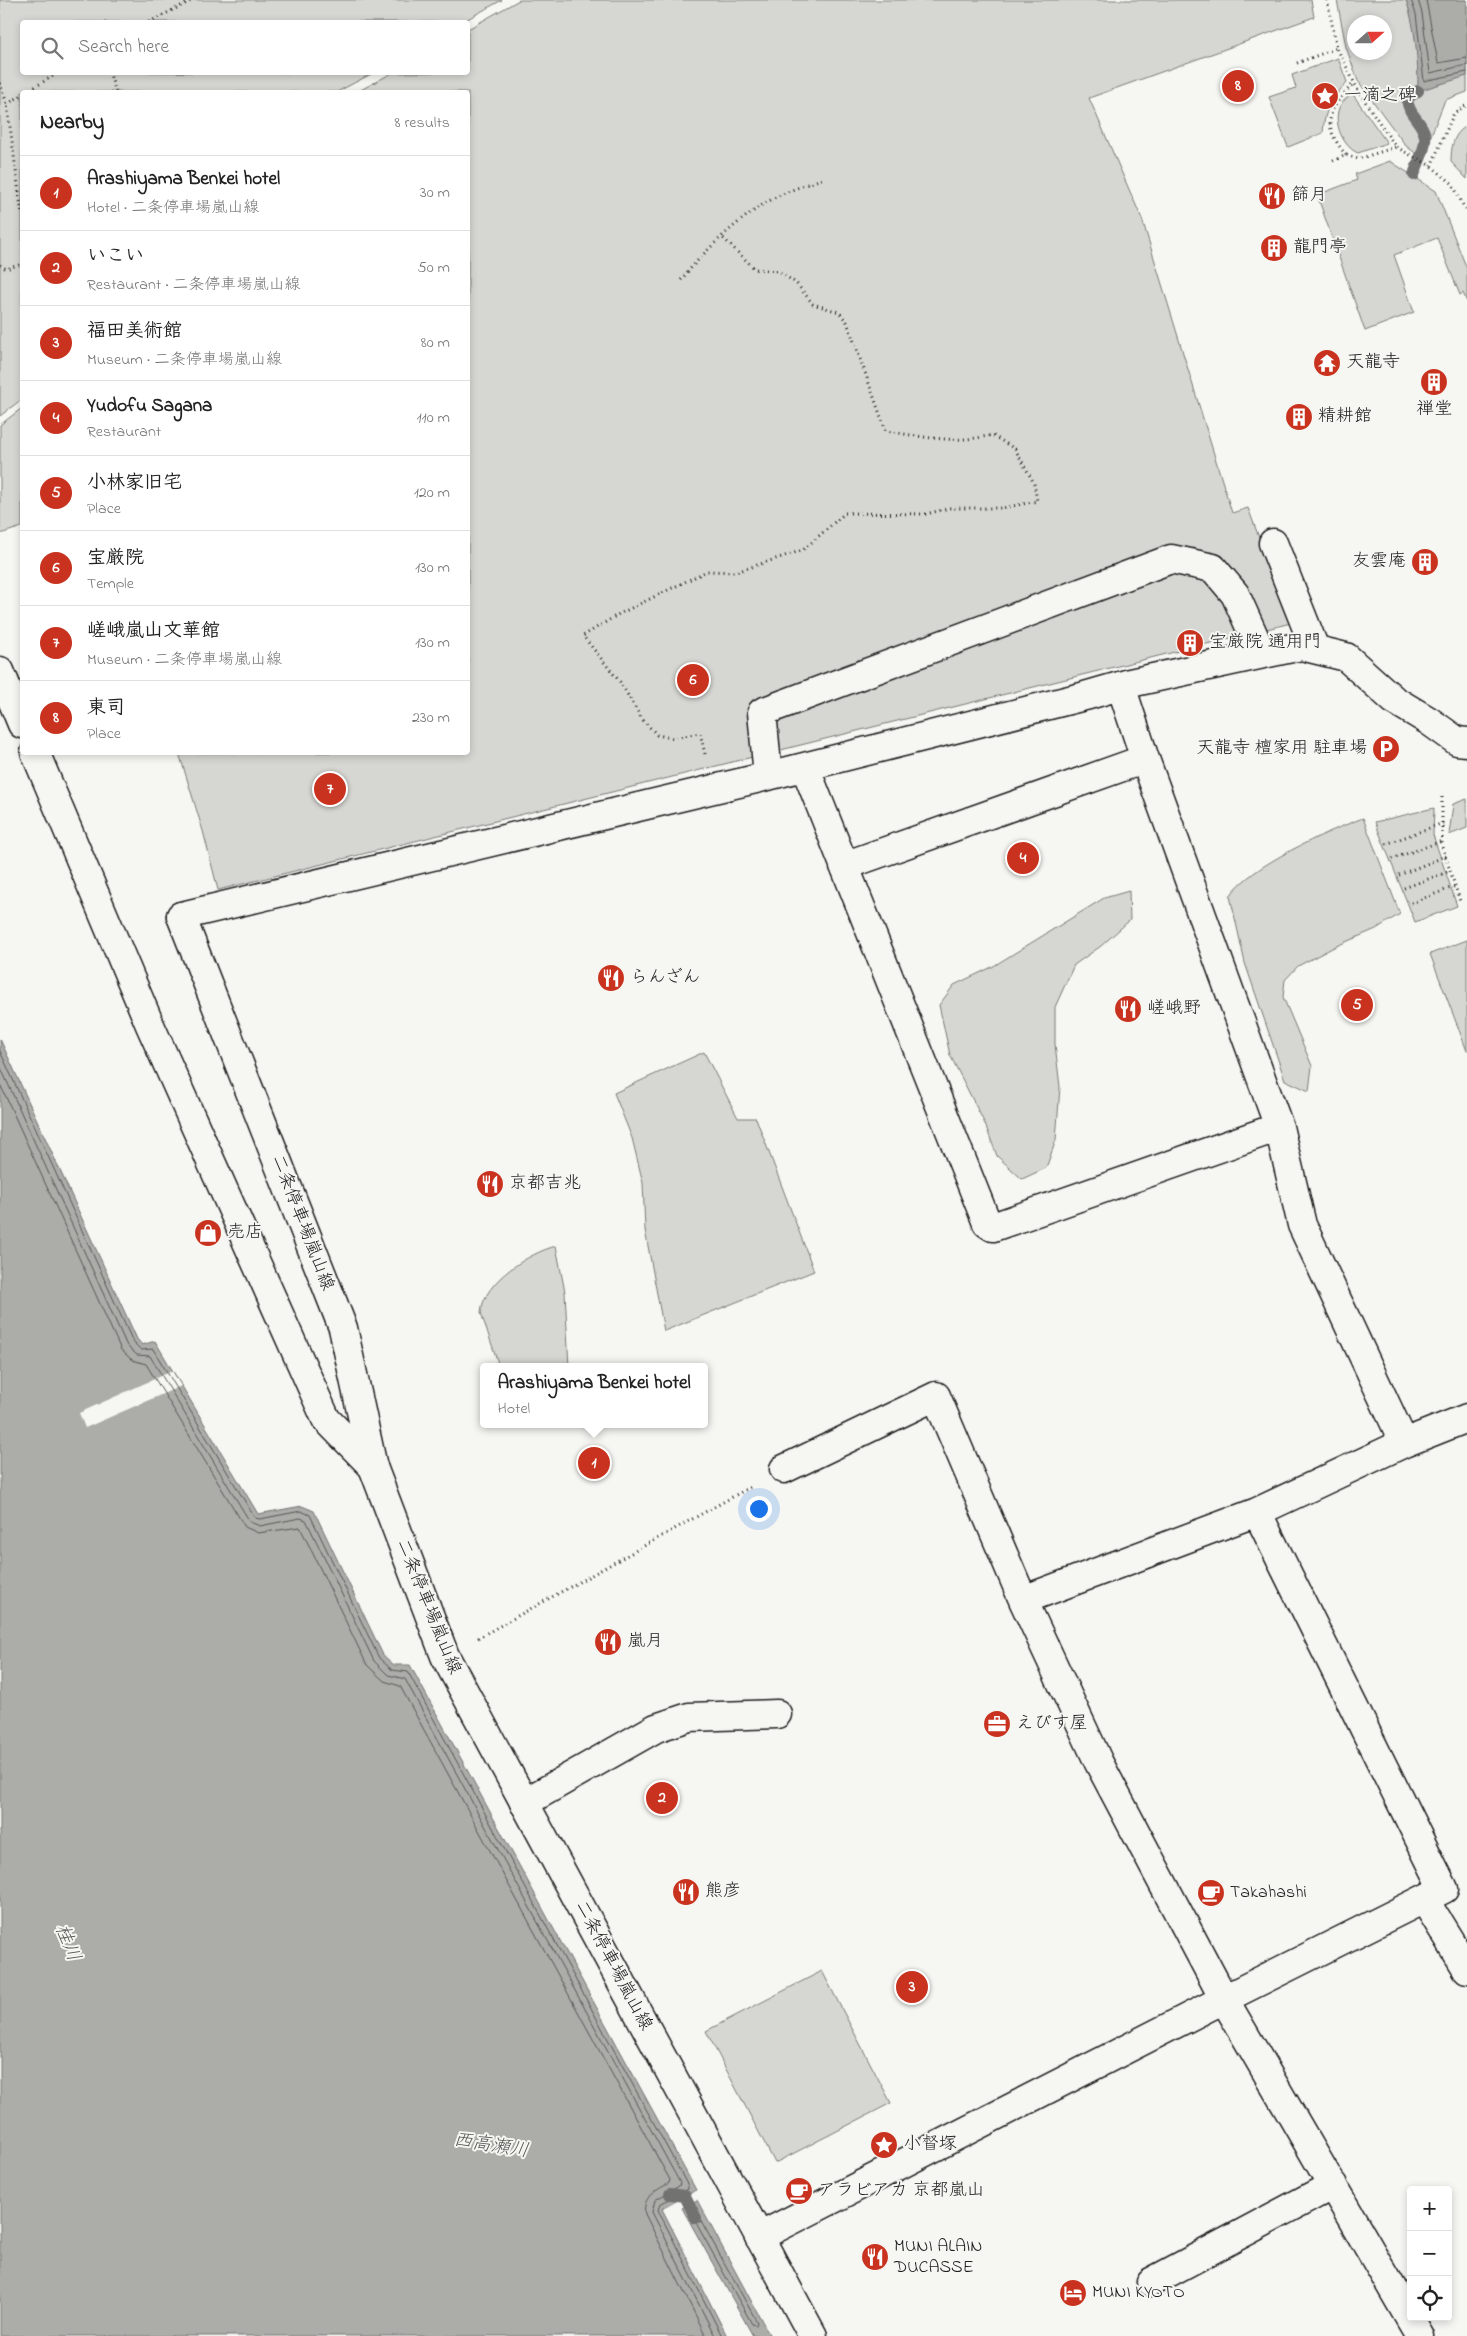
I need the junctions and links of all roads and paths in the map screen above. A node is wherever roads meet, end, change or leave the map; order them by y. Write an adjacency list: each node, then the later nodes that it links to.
1 (193, 0): 3 (path)
2 (1327, 0): 4 (path)
3 (153, 20)
4 (1337, 48): 5 (path); 9 (path)
5 (1297, 63)
6 (55, 75): 10 (path)
7 (110, 75): 11 (path)
8 (0, 83): 13 (path)
9 (1354, 83): 15 (path); 16 (path)
10 (29, 90)
11 (115, 90)
12 (20, 96): 13 (path)
13 (7, 104): 20 (path)
14 (1467, 105): 18 (path)
15 (1396, 147): 16 (path); 18 (path)
16 (1346, 156): 17 (path)
17 (1333, 161)
18 (1431, 166): 21 (path)
19 (824, 178): 22 (path)
20 (20, 200)
21 (1467, 213)
22 (722, 237): 25 (path); 37 (path)
23 (0, 264): 24 (path)
24 (20, 265)
25 (681, 280)
26 (1273, 543): 27 (street)
27 (1315, 649): 28 (street); 32 (street)
28 (1262, 654): 30 (street); 36 (street)
29 (0, 670): 31 (street)
30 (1121, 686): 34 (street); 35 (street)
31 (20, 719)
32 (1467, 742)
33 (36, 755): 54 (street)
34 (1145, 759): 44 (street); 51 (street)
35 (805, 767): 36 (street); 44 (street)
36 (768, 776): 37 (street)
37 (713, 789): 54 (street, 二条停車場嵐山線)
38 (1442, 797): 39 (path)
39 (1443, 823): 40 (path); 41 (path)
40 (1442, 841): 42 (path); 43 (path)
41 (1386, 844)
42 (1446, 856): 45 (path); 46 (path)
43 (1392, 859)
44 (844, 866): 51 (street)
45 (1450, 871): 47 (path); 48 (path)
46 (1399, 875)
47 (1456, 886): 49 (path); 50 (path)
48 (1404, 888)
49 (1460, 901)
50 (1411, 903)
51 (1279, 1127): 53 (street)
52 (1467, 1418): 53 (street)
53 (1404, 1444): 56 (street)
54 (373, 1467): 58 (street, 二条停車場嵐山線)
55 (784, 1469): 57 (street); 58 (path)
56 (1256, 1512): 57 (street); 61 (street)
57 (1023, 1600): 63 (street)
58 (445, 1656): 60 (street, 二条停車場嵐山線)
59 (777, 1714): 60 (street)
60 (524, 1803): 65 (street, 二条停車場嵐山線)
61 (1424, 1899): 62 (street); 63 (street)
62 (1467, 1969)
63 (1224, 1999): 64 (street); 65 (street)
64 (1333, 2185): 66 (street); 68 (street)
65 (759, 2237): 67 (street, 二条停車場嵐山線)
66 (1151, 2282)
67 (813, 2336)
68 (1420, 2336)

